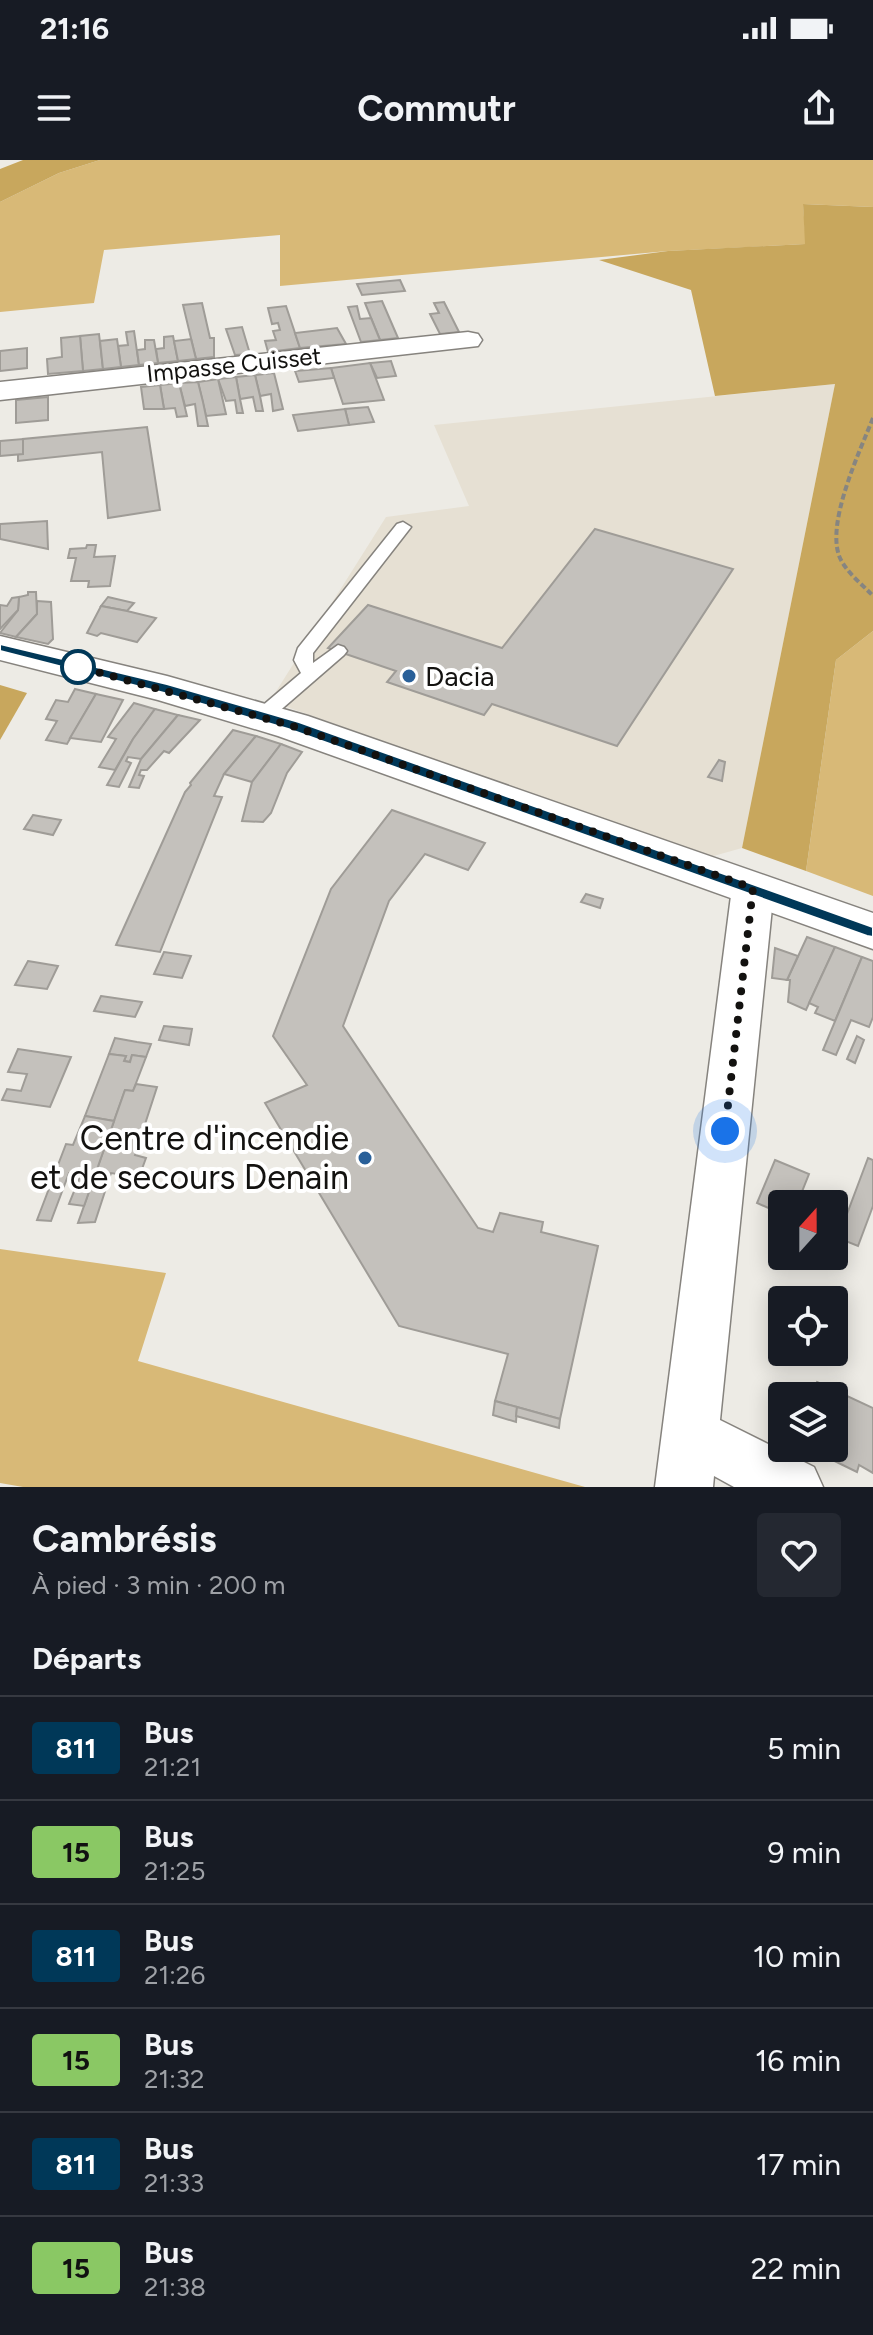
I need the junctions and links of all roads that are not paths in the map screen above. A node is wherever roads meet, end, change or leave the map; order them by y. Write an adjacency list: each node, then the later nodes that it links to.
1 (468, 340): 2 (street, Impasse Cuisset)
2 (0, 391)
3 (403, 527): 6 (lane)
4 (0, 648): 7 (main road)
5 (338, 651): 6 (lane)
6 (310, 674): 7 (lane)
7 (262, 716): 8 (main road)
8 (753, 888): 9 (main road); 10 (street)
9 (873, 931)
10 (686, 1461): 11 (street)
11 (794, 1487)

